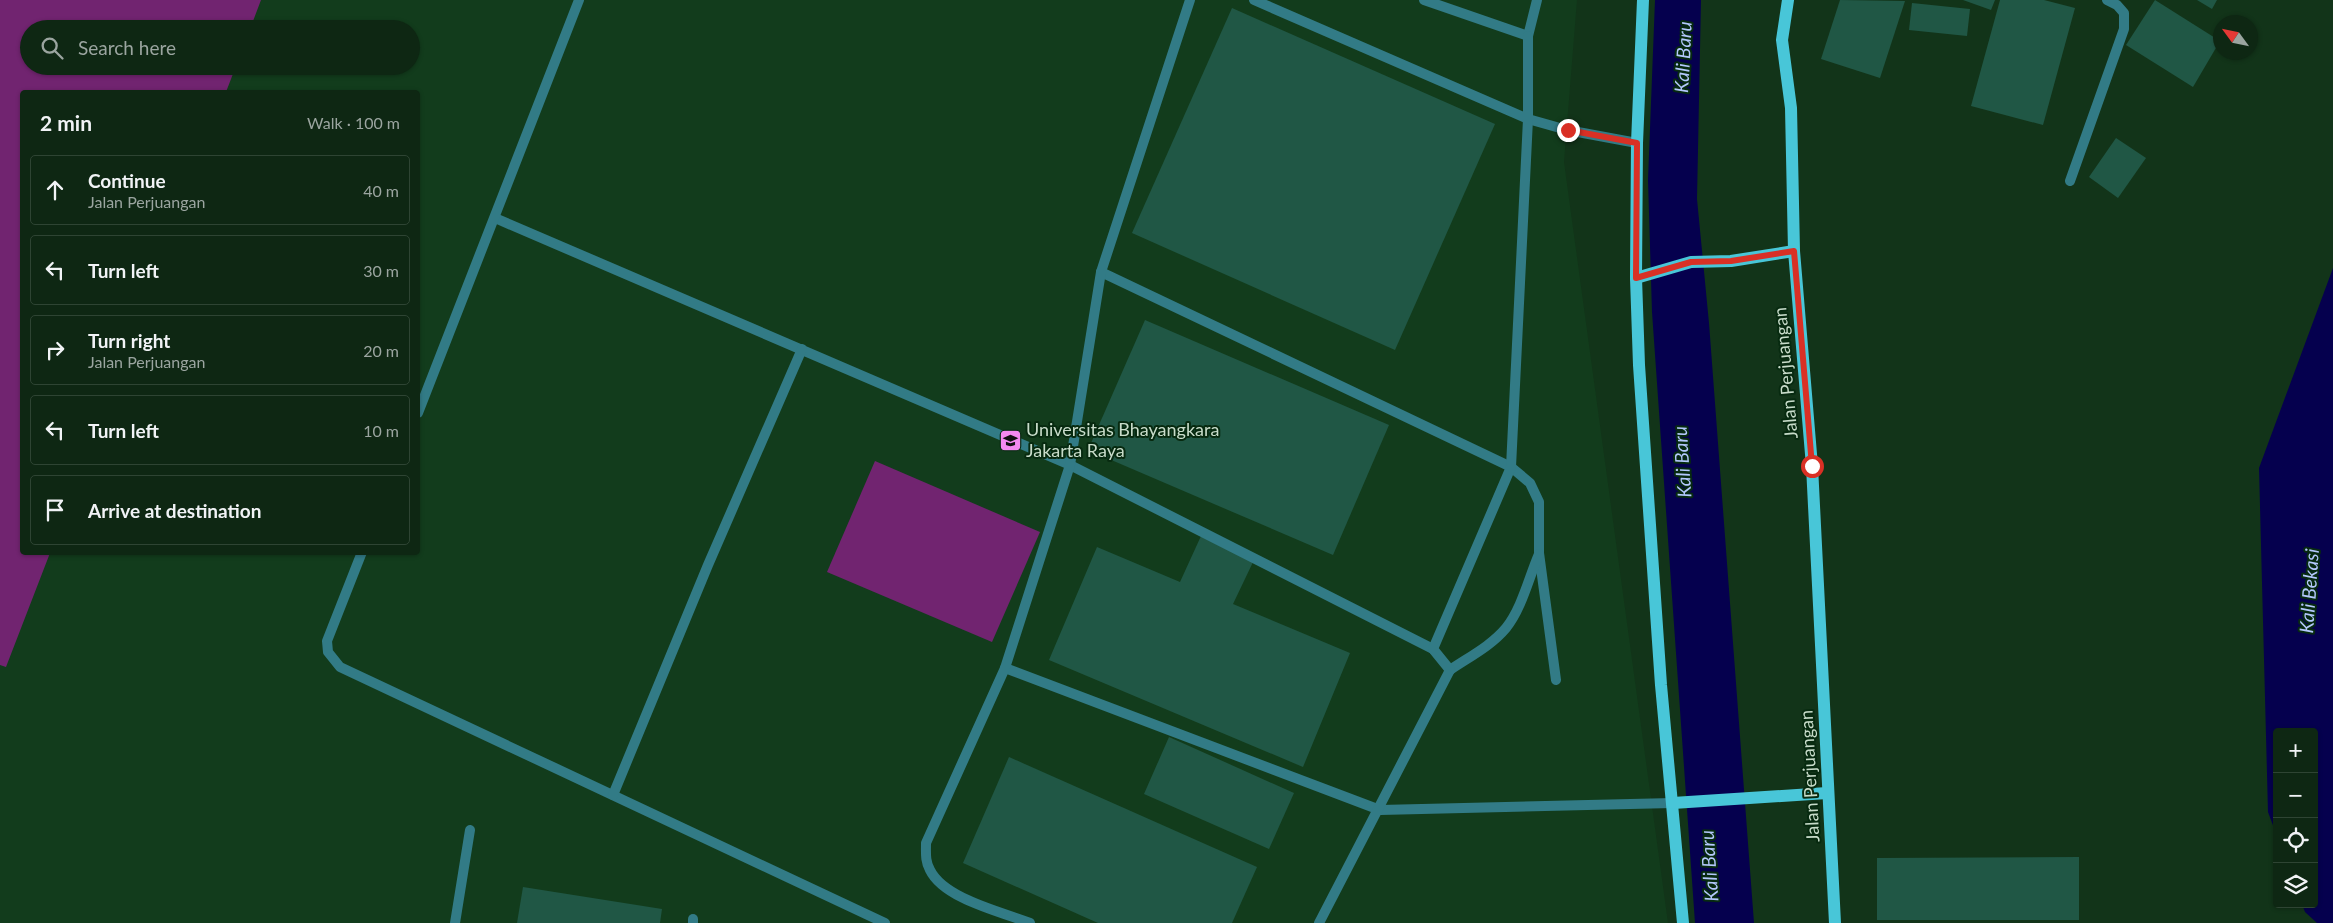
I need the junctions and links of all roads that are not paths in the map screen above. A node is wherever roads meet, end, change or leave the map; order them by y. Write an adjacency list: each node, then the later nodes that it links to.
1 (579, 0): 13 (street)
2 (1190, 0): 15 (street)
3 (1254, 0): 10 (street)
4 (1424, 0): 9 (street)
5 (1538, 0): 9 (street)
6 (1643, 0): 11 (main road)
7 (1788, 0): 14 (main road, Jalan Perjuangan)
8 (2107, 0): 12 (street)
9 (1528, 36): 10 (street)
10 (1528, 120): 11 (street); 20 (street)
11 (1637, 143): 16 (main road)
12 (2070, 181)
13 (495, 218): 17 (street); 18 (street)
14 (1794, 251): 16 (main road); 27 (main road, Jalan Perjuangan)
15 (1101, 272): 19 (street); 20 (street)
16 (1642, 276): 29 (main road)
17 (802, 349): 19 (street); 28 (street)
18 (420, 408)
19 (1070, 465): 23 (street); 24 (street)
20 (1512, 467): 21 (street); 23 (street)
21 (1539, 553): 25 (street); 26 (street)
22 (361, 555): 28 (street)
23 (1432, 649): 25 (street)
24 (1005, 668): 30 (street); 34 (street)
25 (1450, 670): 30 (street)
26 (1556, 680)
27 (1821, 793): 29 (main road); 37 (main road, Jalan Perjuangan)
28 (613, 795): 33 (street)
29 (1677, 803): 30 (street); 36 (main road)
30 (1380, 810): 35 (street)
31 (470, 830): 32 (street)
32 (455, 923)
33 (885, 923)
34 (1030, 923)
35 (1319, 923)
36 (1683, 923)
37 (1835, 923)

